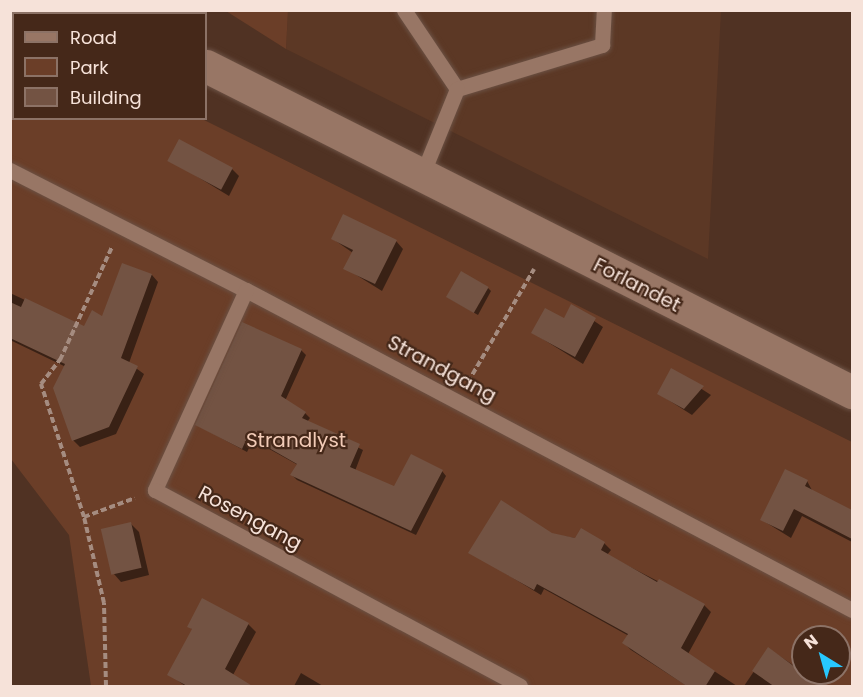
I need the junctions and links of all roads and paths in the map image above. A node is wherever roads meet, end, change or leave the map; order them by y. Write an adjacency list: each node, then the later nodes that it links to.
1 (404, 10): 4 (lane)
2 (604, 10): 4 (lane)
3 (207, 67): 6 (street, Forlandet)
4 (457, 89): 6 (lane)
5 (10, 170): 7 (lane, Strandgang)
6 (422, 175): 8 (street, Forlandet)
7 (121, 226): 9 (lane, Strandgang); 13 (path)
8 (550, 241): 10 (street, Forlandet); 11 (path)
9 (246, 290): 11 (lane, Strandgang); 12 (lane)
10 (852, 392)
11 (457, 401): 14 (lane, Strandgang)
12 (155, 490): 13 (path); 16 (lane, Rosengang)
13 (84, 517): 15 (path)
14 (852, 610)
15 (106, 687)
16 (520, 687)

